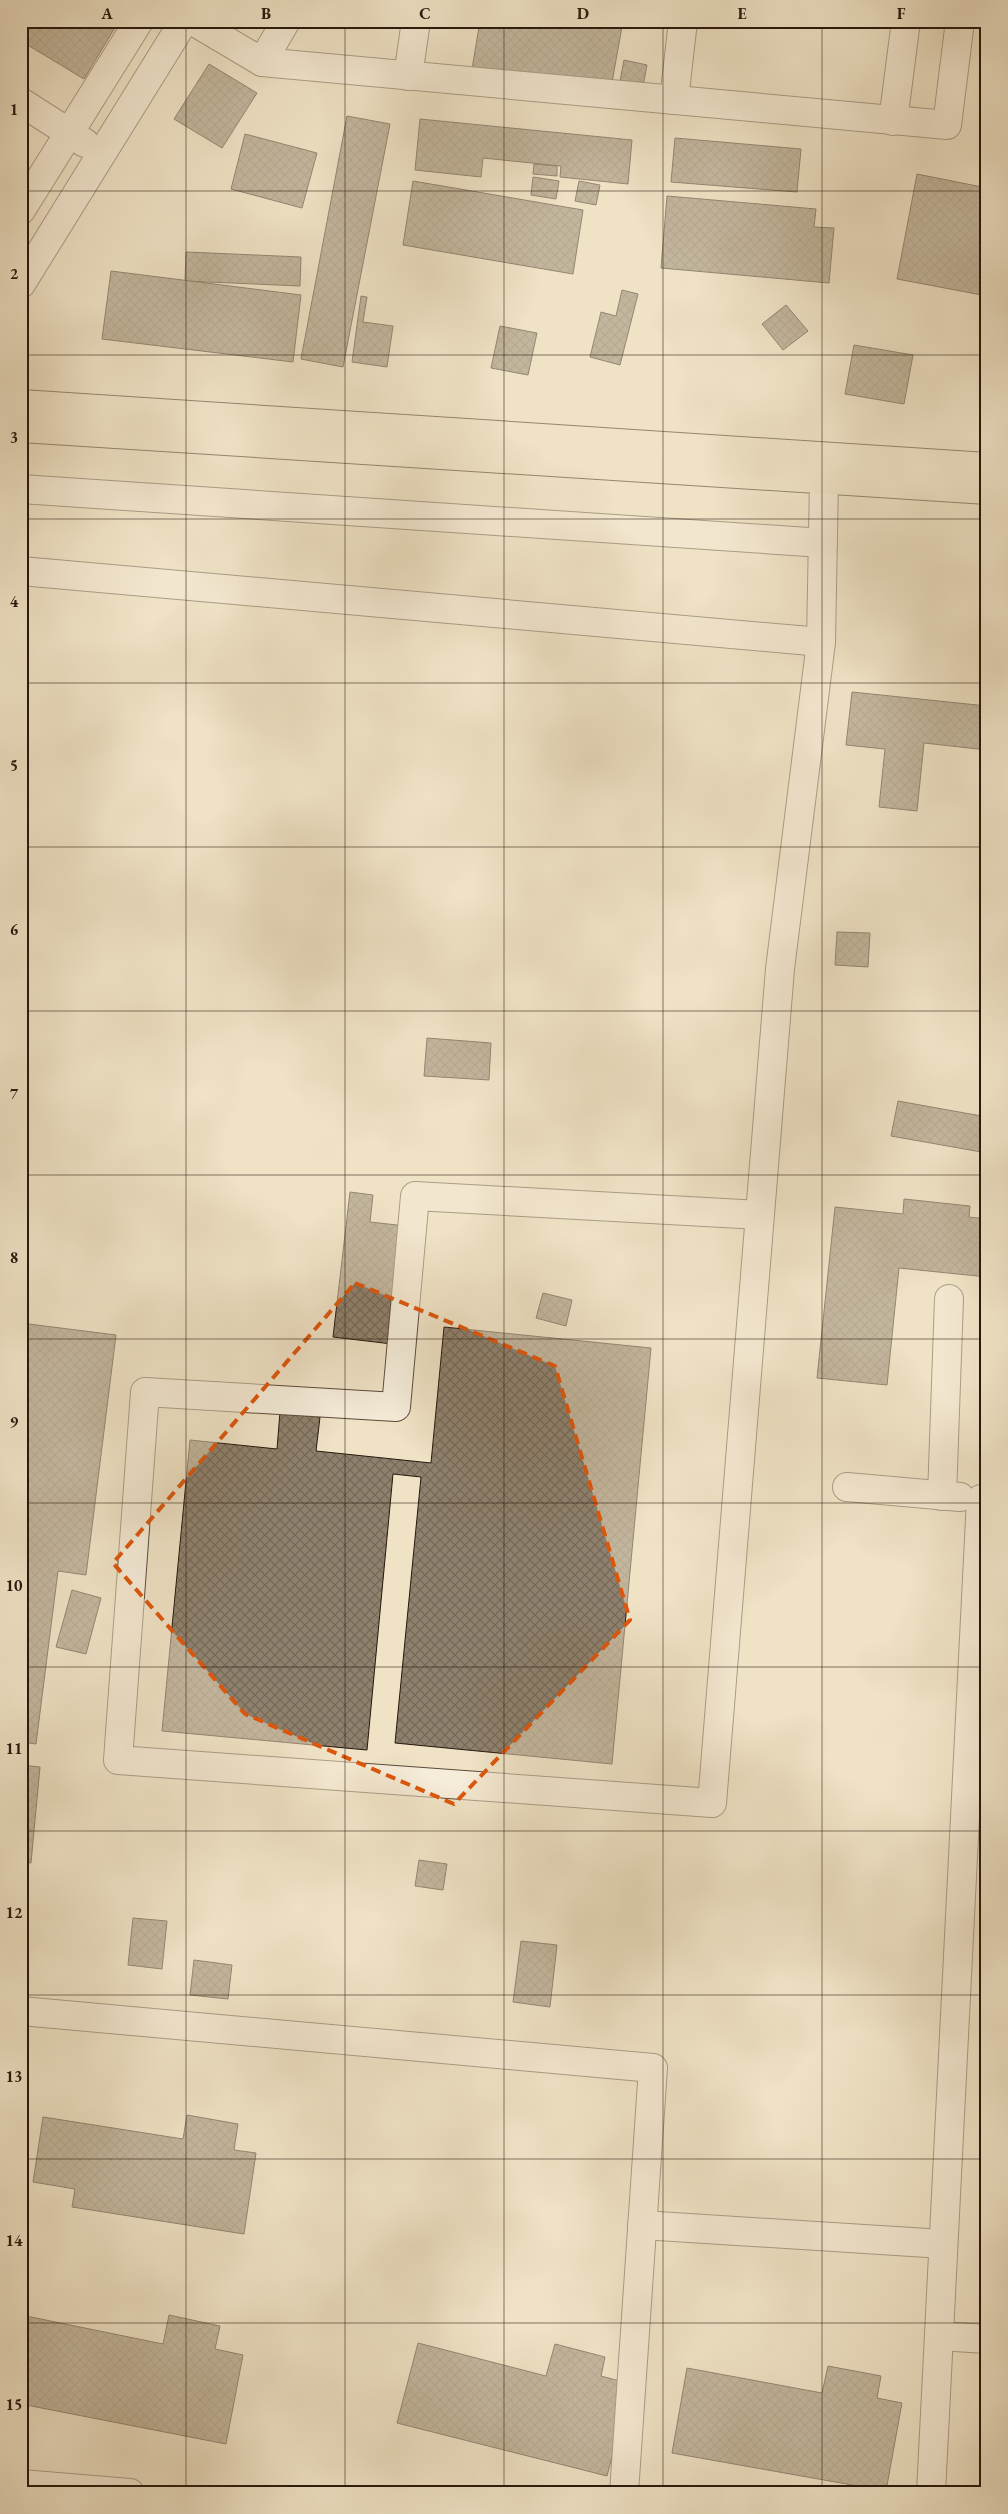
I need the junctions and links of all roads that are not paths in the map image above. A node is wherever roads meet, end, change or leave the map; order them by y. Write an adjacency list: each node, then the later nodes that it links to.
1 (139, 21): 14 (lane)
2 (184, 21): 15 (lane)
3 (193, 21): 9 (lane)
4 (286, 21): 9 (lane)
5 (416, 21): 10 (lane)
6 (683, 21): 11 (lane)
7 (906, 21): 13 (lane)
8 (960, 21): 13 (lane)
9 (262, 62): 10 (lane)
10 (408, 76): 11 (lane)
11 (674, 100): 13 (lane)
12 (21, 102): 14 (lane)
13 (893, 121)
14 (70, 133): 15 (lane); 16 (lane)
15 (102, 153): 17 (lane)
16 (21, 210)
17 (21, 284)
18 (21, 404): 20 (main road)
19 (21, 428): 21 (main road)
20 (987, 467)
21 (824, 480): 23 (main road); 24 (lane)
22 (21, 489): 24 (lane)
23 (987, 490)
24 (823, 543): 26 (lane)
25 (21, 571): 26 (lane)
26 (821, 642): 27 (lane)
27 (760, 1215): 27 (lane)
28 (950, 1299): 30 (lane)
29 (847, 1487): 30 (lane)
30 (942, 1496): 31 (lane)
31 (984, 1500): 32 (lane)
32 (976, 1794): 35 (lane)
33 (21, 2011): 34 (lane)
34 (642, 2225): 35 (lane); 40 (lane)
35 (943, 2244): 36 (lane)
36 (939, 2336): 37 (lane); 41 (lane)
37 (987, 2339)
38 (21, 2484): 39 (lane)
39 (130, 2493)
40 (624, 2493)
41 (931, 2493)

